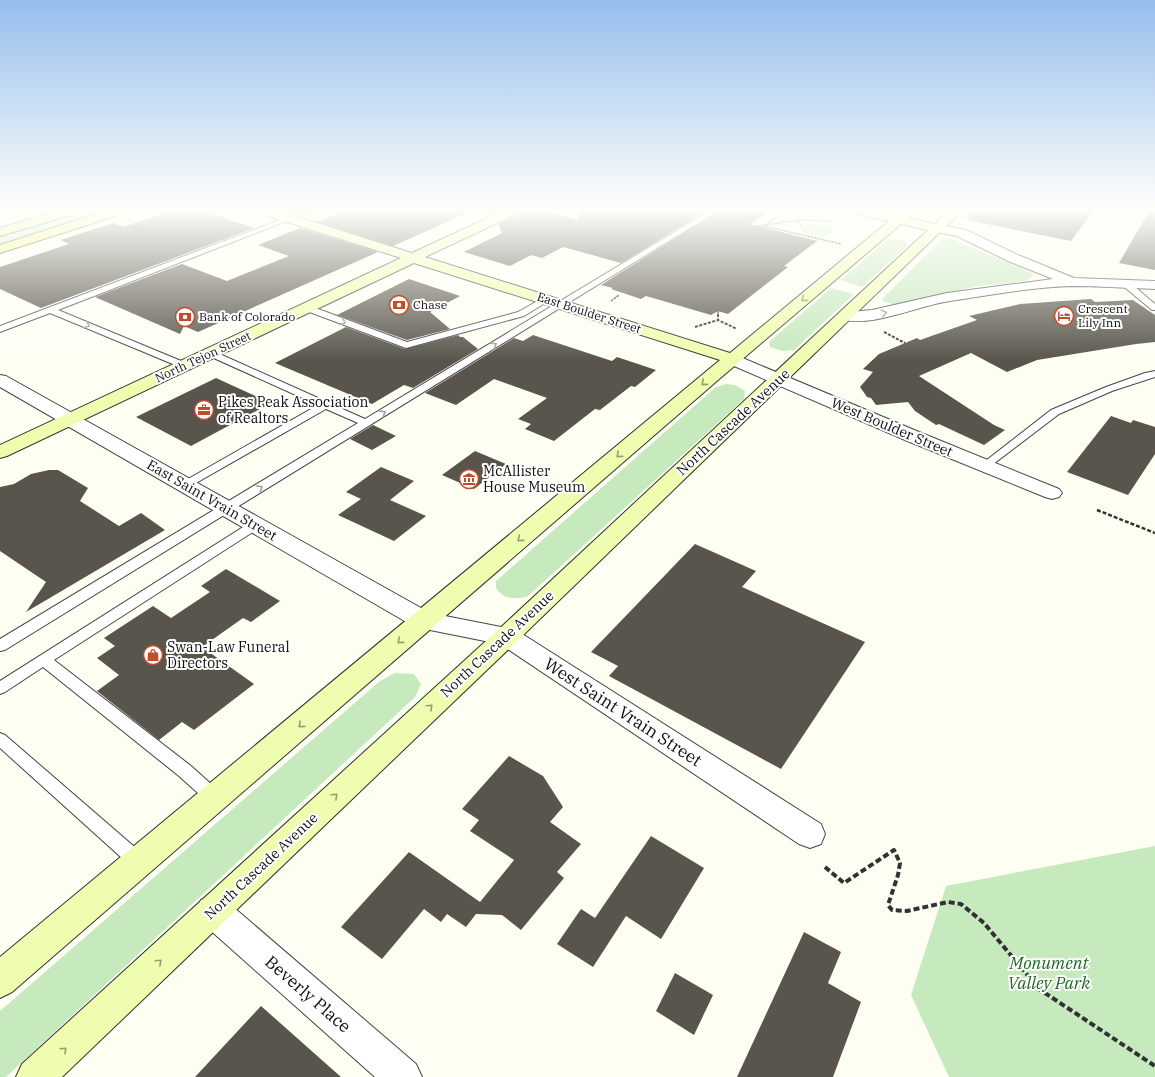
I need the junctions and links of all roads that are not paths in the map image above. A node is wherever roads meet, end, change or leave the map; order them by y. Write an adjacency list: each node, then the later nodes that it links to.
1 (181, 260): 14 (lane)
2 (409, 260): 12 (main road, North Tejon Street)
3 (421, 260): 11 (main road, East Boulder Street)
4 (627, 260): 11 (lane)
5 (850, 260): 18 (main road, one-way to 18)
6 (903, 260): 15 (main road, North Cascade Avenue)
7 (1019, 260): 8 (street)
8 (1073, 282): 9 (street); 15 (street, one-way to 8)
9 (1125, 283): 10 (street); 13 (lane)
10 (1155, 285)
11 (554, 302): 12 (lane, one-way to 11); 18 (main road, East Boulder Street); 25 (lane, one-way to 11)
12 (307, 308): 17 (main road, North Tejon Street)
13 (1155, 308)
14 (51, 310): 16 (lane); 19 (lane, one-way to 19)
15 (845, 316): 21 (main road, North Cascade Avenue)
16 (0, 329)
17 (210, 353): 19 (main road, North Tejon Street); 23 (lane)
18 (733, 359): 21 (street, West Boulder Street); 32 (main road, one-way to 32)
19 (184, 366): 24 (main road, North Tejon Street)
20 (1155, 374): 27 (lane)
21 (779, 378): 27 (street, West Boulder Street); 33 (main road, North Cascade Avenue)
22 (0, 380): 24 (street, East Saint Vrain Street)
23 (326, 405): 25 (lane); 28 (lane)
24 (70, 420): 26 (main road, North Tejon Street); 28 (street, East Saint Vrain Street)
25 (366, 423): 30 (lane, one-way to 25)
26 (0, 452)
27 (984, 466): 29 (street, West Boulder Street)
28 (185, 484): 30 (street, East Saint Vrain Street)
29 (1052, 493)
30 (226, 508): 31 (street, East Saint Vrain Street); 34 (lane)
31 (256, 525): 32 (street, East Saint Vrain Street); 35 (lane)
32 (424, 621): 33 (street, West Saint Vrain Street); 38 (main road, one-way to 38)
33 (507, 636): 39 (street, West Saint Vrain Street); 41 (main road, North Cascade Avenue, one-way to 33)
34 (0, 646)
35 (44, 660): 36 (lane); 38 (lane)
36 (0, 688)
37 (0, 739): 40 (lane)
38 (215, 798): 40 (main road)
39 (810, 834)
40 (139, 862): 42 (main road)
41 (213, 910): 43 (main road, North Cascade Avenue, one-way to 41); 44 (street, Beverly Place)
42 (0, 980)
43 (35, 1077)
44 (403, 1077)

